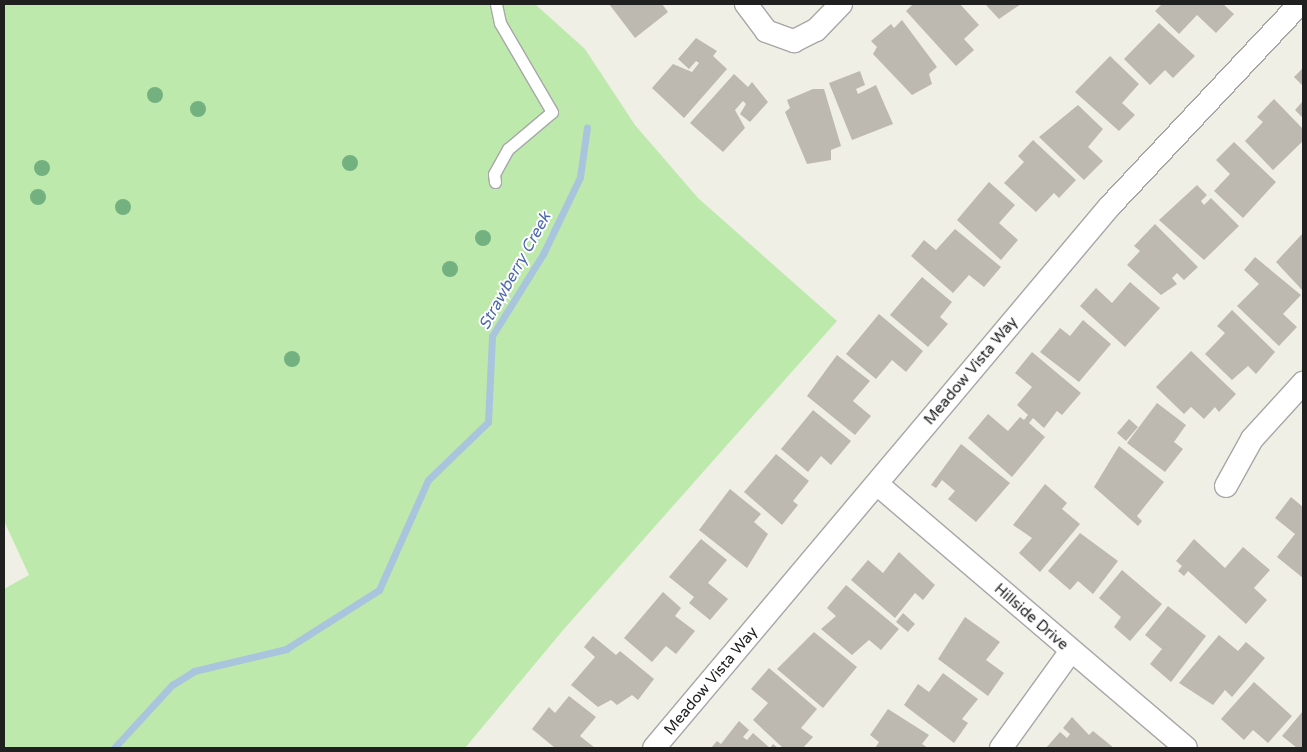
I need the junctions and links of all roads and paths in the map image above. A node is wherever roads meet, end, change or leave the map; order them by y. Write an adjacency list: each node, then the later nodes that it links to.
1 (496, 4): 5 (lane)
2 (746, 4): 3 (street)
3 (841, 4)
4 (1300, 4): 7 (street, Meadow Vista Way)
5 (495, 182)
6 (1303, 383): 8 (street)
7 (877, 484): 9 (street, Hillside Drive); 10 (street, Meadow Vista Way)
8 (1226, 486)
9 (1071, 651): 11 (street); 12 (street, Hillside Drive)
10 (654, 748)
11 (1001, 748)
12 (1186, 748)

